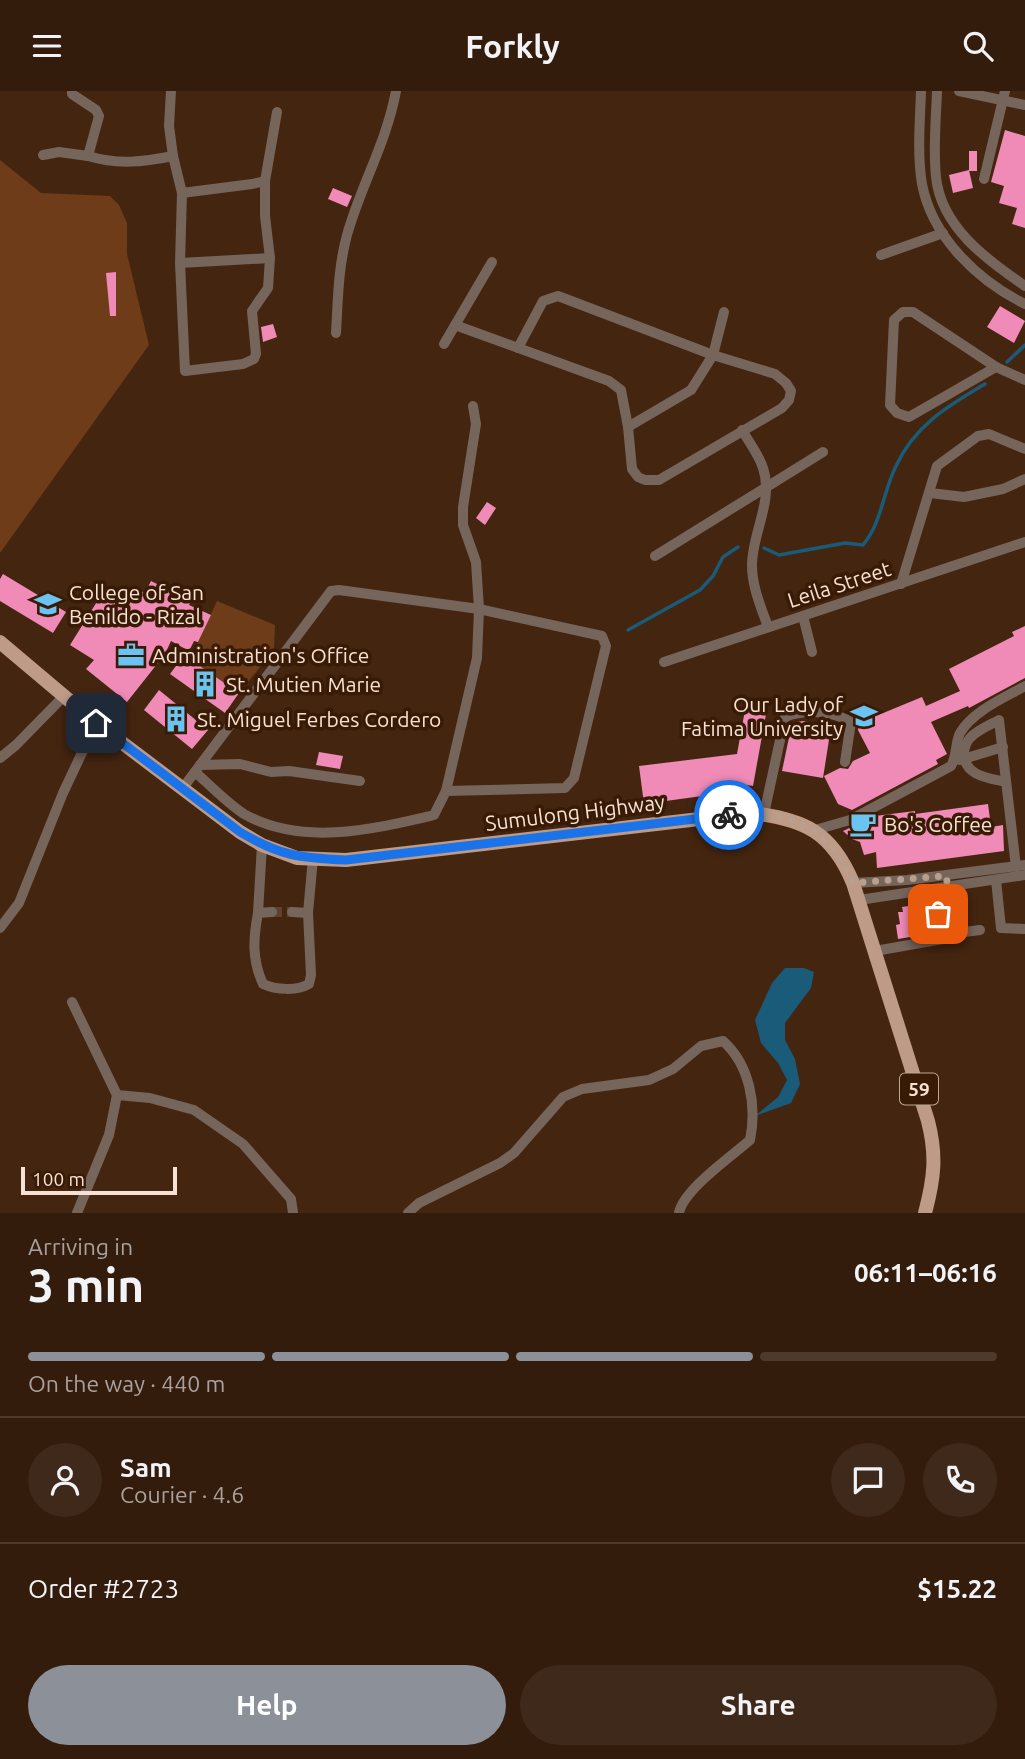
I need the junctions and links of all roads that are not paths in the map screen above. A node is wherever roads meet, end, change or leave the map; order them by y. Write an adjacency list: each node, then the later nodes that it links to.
1 (72, 91): 11 (street)
2 (171, 91): 12 (street)
3 (396, 91): 25 (street)
4 (920, 91): 16 (street)
5 (937, 91): 21 (street)
6 (959, 91): 7 (street)
7 (1004, 96): 8 (street); 13 (street)
8 (1025, 105)
9 (278, 112): 14 (street)
10 (43, 155): 11 (street)
11 (88, 156): 12 (street)
12 (173, 156): 15 (street)
13 (984, 179)
14 (265, 181): 15 (street); 18 (street)
15 (182, 193): 20 (street)
16 (943, 233): 17 (street); 22 (street)
17 (881, 255)
18 (270, 258): 20 (street); 20 (street)
19 (492, 262): 24 (street)
20 (180, 263)
21 (1025, 286)
22 (1025, 304)
23 (724, 311): 28 (street)
24 (455, 325): 26 (street); 27 (street)
25 (336, 333)
26 (444, 344)
27 (518, 348): 28 (street); 32 (street)
28 (713, 355): 32 (street); 33 (street)
29 (996, 367): 29 (street); 30 (street)
30 (1025, 380)
31 (473, 406): 42 (street)
32 (628, 427): 33 (street)
33 (742, 430): 37 (street)
34 (1025, 449): 38 (street)
35 (822, 452): 37 (street)
36 (1025, 479): 38 (street)
37 (765, 487): 40 (street); 44 (street)
38 (930, 493): 41 (street)
39 (1025, 542): 41 (street, Leila Street)
40 (654, 556)
41 (901, 584): 43 (street, Leila Street)
42 (479, 609): 55 (street); 59 (street); 59 (street)
43 (803, 616): 44 (street, Leila Street); 46 (street)
44 (768, 627): 47 (street, Leila Street)
45 (0, 642): 49 (main road, Sumulong Highway / 59)
46 (812, 652)
47 (664, 661)
48 (1025, 686): 53 (street)
49 (64, 696): 50 (main road, Sumulong Highway / 59); 52 (street)
50 (96, 723): 58 (main road, Sumulong Highway / 59); 74 (street)
51 (1003, 747): 53 (street); 53 (street); 57 (street)
52 (0, 758)
53 (959, 761): 57 (street); 61 (street)
54 (845, 762): 60 (street)
55 (197, 769): 56 (street); 58 (street); 59 (street)
56 (360, 781)
57 (1006, 782): 64 (street)
58 (182, 789): 62 (main road, Sumulong Highway / 59)
59 (446, 791)
60 (764, 814): 61 (main road, Sumulong Highway / 59); 63 (main road, Sumulong Highway / 59)
61 (815, 830): 67 (main road, Sumulong Highway / 59)
62 (262, 845): 63 (main road, Sumulong Highway / 59); 72 (street)
63 (313, 858): 73 (street)
64 (1020, 866): 68 (street)
65 (1025, 875): 66 (street)
66 (996, 880): 68 (street); 75 (street)
67 (853, 883): 68 (street); 69 (main road, Sumulong Highway / 59)
68 (942, 885): 69 (street); 76 (street); 77 (street)
69 (859, 900): 77 (main road, Sumulong Highway / 59)
70 (272, 912): 72 (street)
71 (292, 912): 73 (street)
72 (258, 913): 73 (street)
73 (308, 913)
74 (0, 928)
75 (1025, 929)
76 (980, 930)
77 (875, 951): 84 (main road, Sumulong Highway / 59)
78 (72, 1002): 79 (street)
79 (117, 1095): 80 (street); 81 (street)
80 (78, 1213)
81 (293, 1213)
82 (408, 1213): 83 (street)
83 (678, 1213)
84 (925, 1213)

